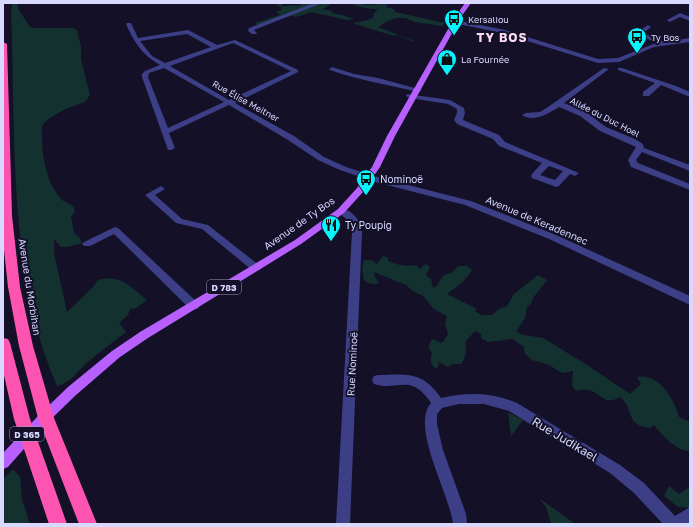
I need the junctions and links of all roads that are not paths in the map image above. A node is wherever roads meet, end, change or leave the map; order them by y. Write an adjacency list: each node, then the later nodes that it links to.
1 (319, 3): 9 (street)
2 (462, 3): 6 (main road, Avenue de Ty Bos / D 783)
3 (468, 3): 6 (main road, Avenue de Ty Bos / D 783)
4 (690, 19): 5 (street)
5 (670, 20)
6 (453, 21): 15 (street); 22 (main road, Avenue de Ty Bos / D 783)
7 (129, 24): 10 (street, Rue Élise Meitner)
8 (648, 27): 12 (street)
9 (253, 31)
10 (136, 40): 14 (street); 17 (street, Rue Élise Meitner)
11 (690, 40): 12 (street)
12 (662, 43): 16 (street)
13 (3, 44): 47 (highway, Avenue du Morbihan / D 365)
14 (215, 46): 17 (street); 25 (street)
15 (598, 61): 16 (street); 19 (street)
16 (616, 61): 20 (street)
17 (163, 66): 25 (street, Rue Élise Meitner); 28 (street)
18 (332, 68): 22 (street)
19 (606, 69): 20 (street); 26 (street)
20 (620, 69): 21 (street)
21 (660, 82): 23 (street); 24 (street)
22 (414, 93): 31 (street); 33 (main road, Avenue de Ty Bos / D 783)
23 (646, 94)
24 (690, 95)
25 (230, 103): 28 (street); 33 (street, Rue Élise Meitner)
26 (559, 104): 27 (street); 30 (street, Allée du Duc Hoel)
27 (526, 115)
28 (166, 132): 29 (street)
29 (171, 148)
30 (640, 149): 32 (street, Allée du Duc Hoel); 34 (street, Allée du Duc Hoel)
31 (547, 162): 31 (street)
32 (690, 168)
33 (370, 177): 36 (main road, Avenue de Ty Bos / D 783); 39 (street, Avenue de Keradennec)
34 (690, 187)
35 (161, 189): 38 (street)
36 (341, 211): 38 (main road, Avenue de Ty Bos / D 783); 48 (street, Rue Nominoë)
37 (87, 244): 40 (street)
38 (256, 268): 40 (main road, Avenue de Ty Bos / D 783)
39 (690, 301)
40 (194, 306): 44 (main road, Avenue de Ty Bos / D 783)
41 (3, 343): 46 (highway, D 365)
42 (378, 380): 43 (street)
43 (438, 404): 49 (street); 50 (street, Rue Judikael)
44 (3, 463)
45 (690, 514): 51 (street)
46 (58, 524)
47 (88, 524)
48 (343, 524)
49 (460, 524)
50 (672, 524)
51 (676, 524)

